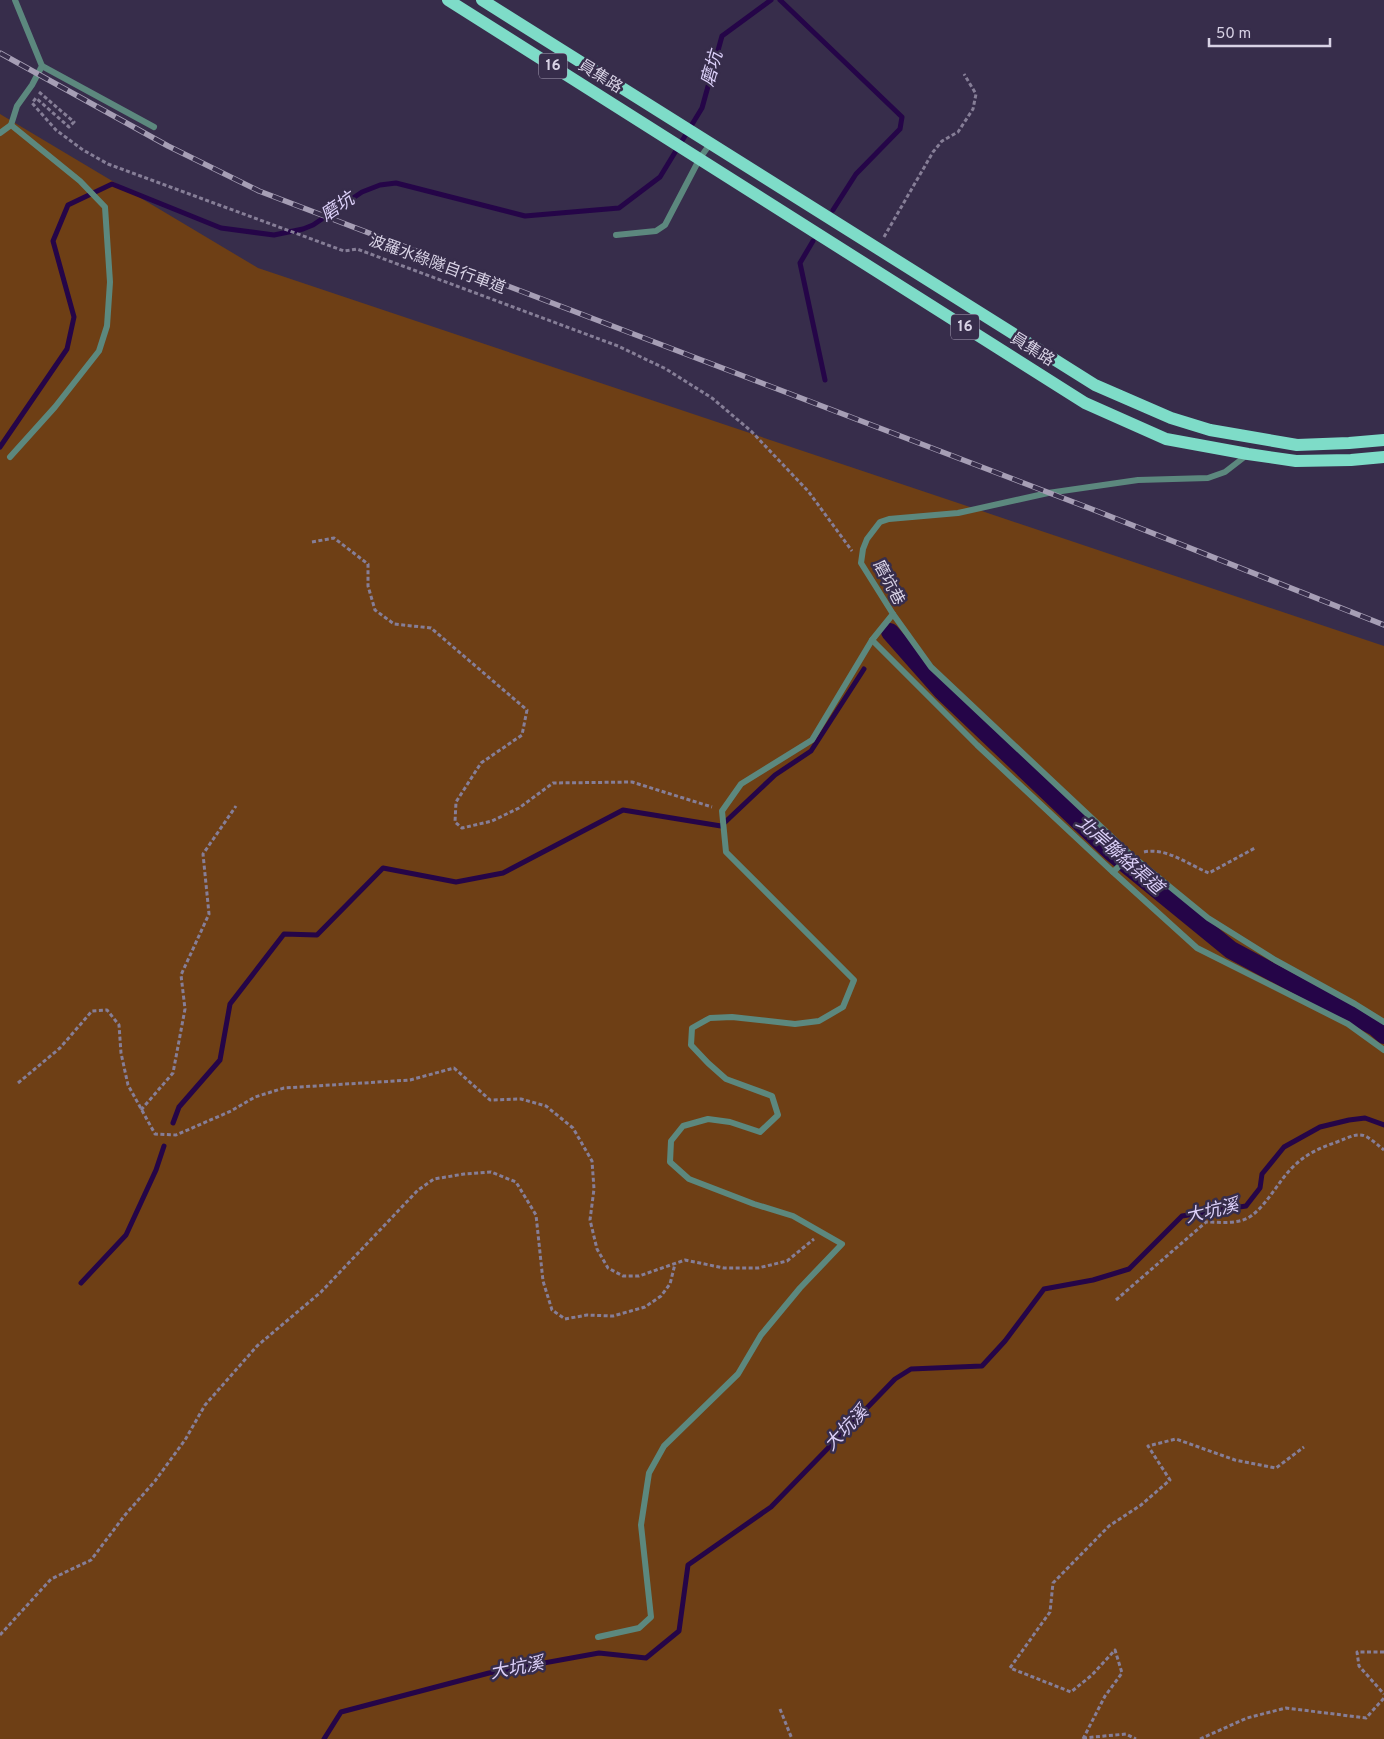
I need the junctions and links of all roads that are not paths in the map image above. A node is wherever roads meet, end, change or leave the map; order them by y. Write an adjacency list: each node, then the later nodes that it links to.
1 (15, 0): 4 (lane)
2 (448, 0): 9 (main road, 員集路 / 16)
3 (482, 0): 8 (main road, 員集路 / 16)
4 (42, 66): 5 (lane); 6 (lane)
5 (11, 125): 7 (lane); 13 (lane)
6 (154, 127)
7 (0, 133)
8 (710, 144): 9 (lane); 11 (main road, 員集路 / 16)
9 (700, 158): 10 (lane); 12 (main road, 員集路 / 16)
10 (616, 235)
11 (1384, 440)
12 (1248, 454): 14 (main road, 員集路 / 16); 15 (lane, 磨坑巷)
13 (10, 457)
14 (1384, 457)
15 (893, 614): 16 (lane, 磨坑巷); 17 (lane)
16 (872, 640): 18 (lane); 21 (lane, 磨坑巷)
17 (1131, 855): 18 (lane); 19 (lane)
18 (1113, 872): 20 (lane)
19 (1384, 1022)
20 (1384, 1050)
21 (598, 1637)

